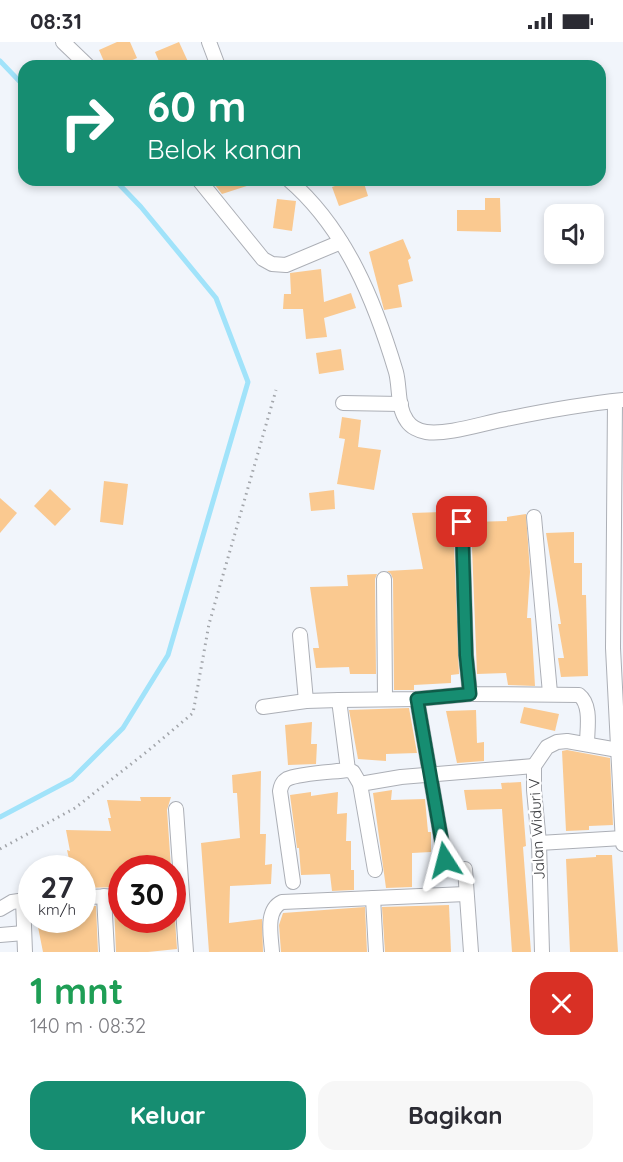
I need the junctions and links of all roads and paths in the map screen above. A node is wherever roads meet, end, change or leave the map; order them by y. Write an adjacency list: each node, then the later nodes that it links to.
1 (63, 42): 3 (street)
2 (209, 42): 4 (street)
3 (82, 60)
4 (216, 60)
5 (205, 186): 7 (street)
6 (295, 186): 7 (street)
7 (341, 242): 11 (street)
8 (276, 390): 34 (path)
9 (619, 400): 11 (street); 15 (street)
10 (343, 403): 11 (street)
11 (401, 404)
12 (534, 517): 17 (street)
13 (462, 522): 18 (street)
14 (384, 579): 19 (street)
15 (618, 615): 25 (street)
16 (300, 635): 22 (street)
17 (550, 693): 18 (street); 24 (street)
18 (470, 694): 20 (street)
19 (386, 699): 20 (street); 21 (street)
20 (417, 699): 28 (street)
21 (339, 700): 22 (street); 27 (street)
22 (306, 701): 23 (street)
23 (263, 707)
24 (586, 744): 25 (street, Jalan Widuri V); 26 (street, Jalan Widuri V)
25 (618, 750): 31 (street)
26 (534, 766): 28 (street); 32 (street, Jalan Widuri V)
27 (348, 770): 29 (street); 39 (street)
28 (432, 775): 29 (street); 36 (street)
29 (360, 784): 38 (street)
30 (176, 809): 35 (street)
31 (623, 838): 32 (street); 33 (street)
32 (539, 843): 56 (street, Jalan Widuri V)
33 (623, 844)
34 (0, 849)
35 (177, 855)
36 (445, 860)
37 (465, 869): 40 (street)
38 (375, 870)
39 (293, 882)
40 (466, 894): 44 (street); 55 (street)
41 (96, 896): 42 (street)
42 (104, 896): 43 (street); 51 (street)
43 (108, 896)
44 (374, 898): 53 (street); 54 (street)
45 (18, 901): 46 (street)
46 (0, 909)
47 (24, 933): 49 (street); 50 (street)
48 (183, 933): 52 (street)
49 (0, 935)
50 (26, 952)
51 (107, 952)
52 (186, 952)
53 (272, 952)
54 (376, 952)
55 (471, 952)
56 (542, 952)

